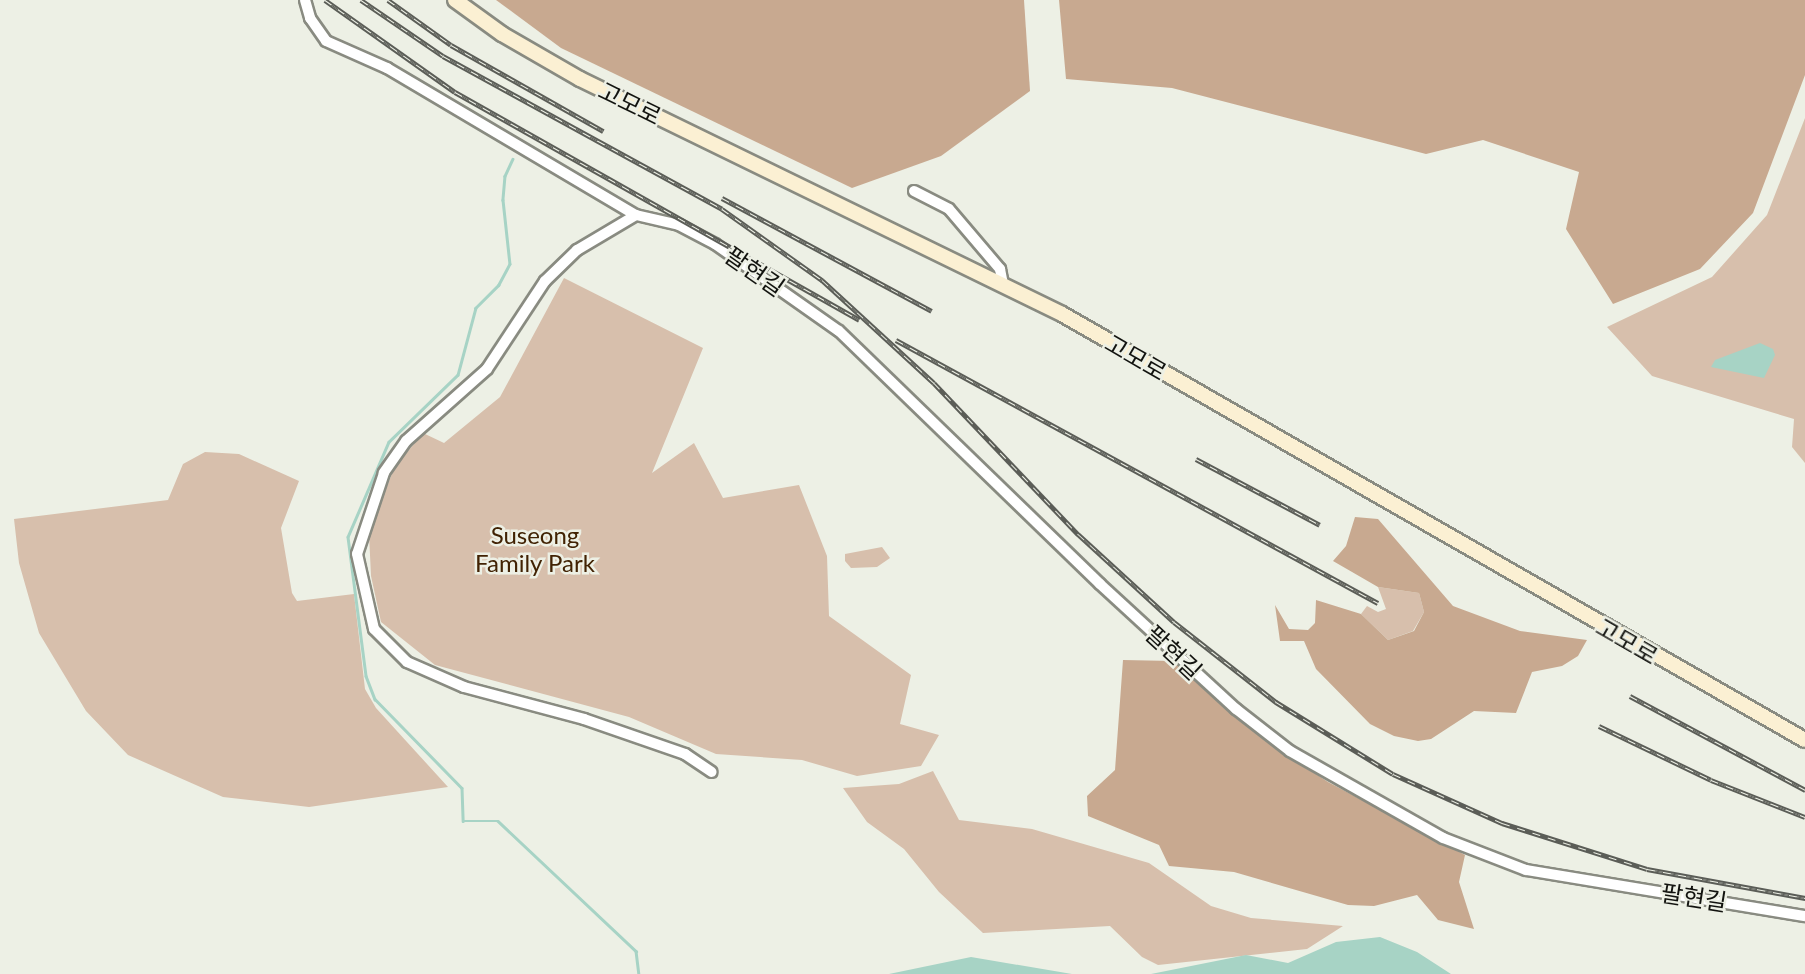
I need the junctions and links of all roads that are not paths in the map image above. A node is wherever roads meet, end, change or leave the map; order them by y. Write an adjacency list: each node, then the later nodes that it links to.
1 (305, 0): 4 (street, 팔현길)
2 (455, 0): 5 (main road, 고모로)
3 (914, 191): 5 (street)
4 (636, 215): 7 (street); 8 (street, 팔현길)
5 (1003, 284): 6 (main road, 고모로)
6 (1805, 740)
7 (712, 772)
8 (1805, 916)

